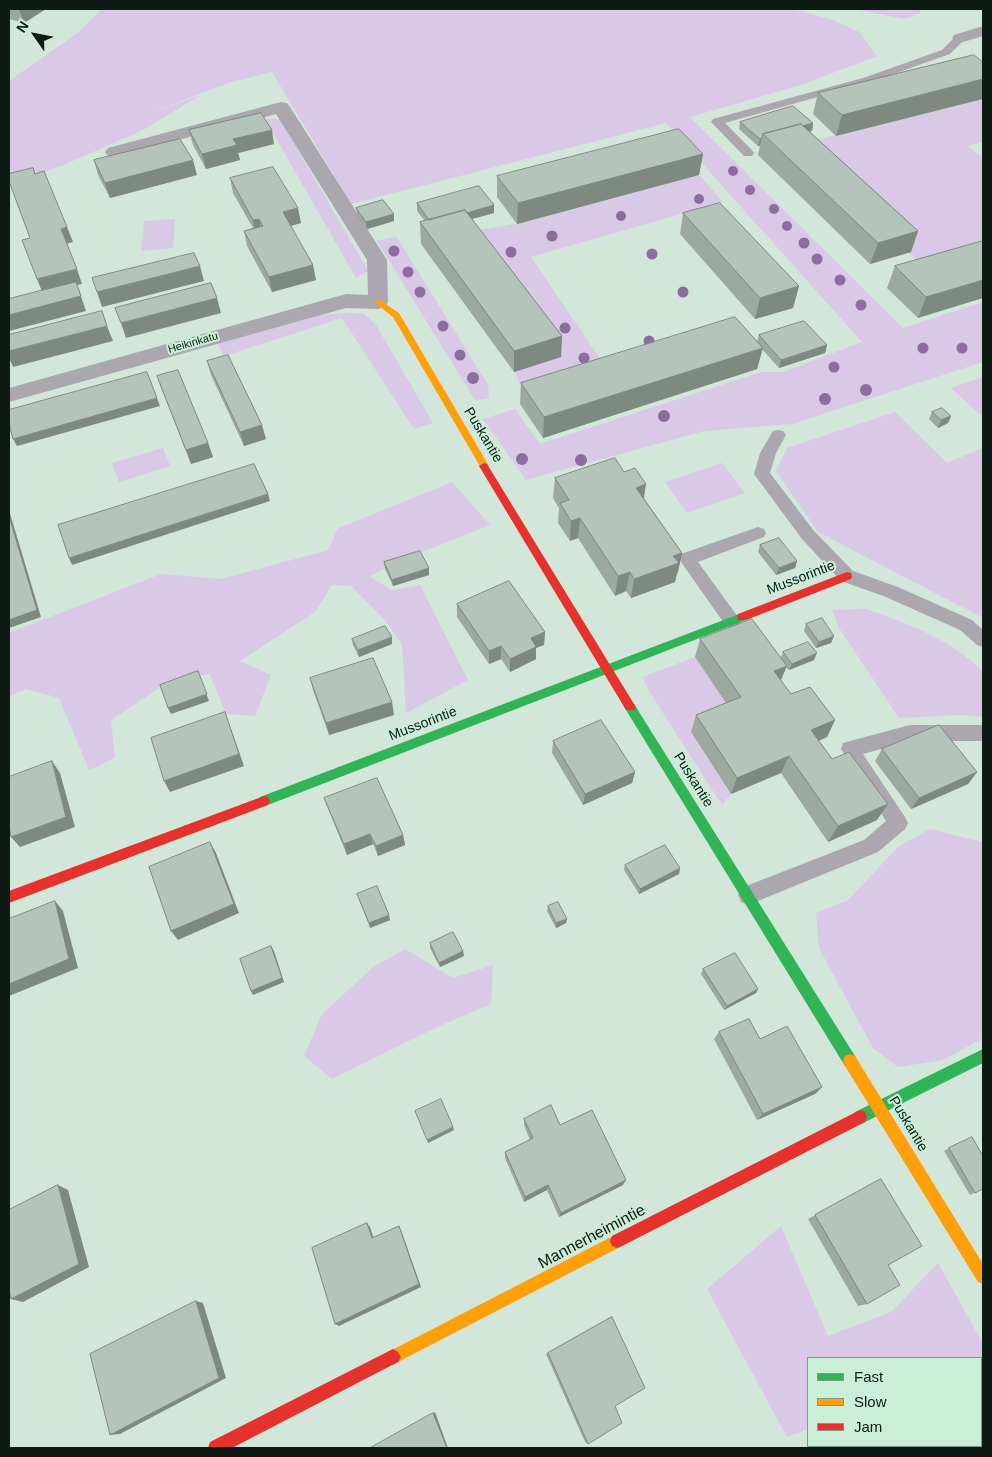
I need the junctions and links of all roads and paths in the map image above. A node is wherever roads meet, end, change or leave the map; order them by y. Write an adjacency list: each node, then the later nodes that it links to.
1 (983, 31): 2 (street)
2 (960, 38): 4 (lane)
3 (114, 152): 5 (street)
4 (748, 154)
5 (378, 302): 6 (street, Heikinkatu); 12 (street, Puskantie)
6 (9, 395)
7 (778, 435): 9 (lane)
8 (758, 533): 10 (lane)
9 (847, 576): 10 (street, Mussorintie); 11 (lane)
10 (732, 620): 12 (street, Mussorintie)
11 (983, 640)
12 (606, 670): 14 (street, Puskantie); 15 (street, Mussorintie)
13 (983, 733): 14 (lane)
14 (748, 895): 17 (street, Puskantie)
15 (9, 897)
16 (983, 1056): 17 (street, Mannerheimintie)
17 (879, 1106): 18 (street, Puskantie); 19 (street, Mannerheimintie)
18 (983, 1277)
19 (216, 1448)

